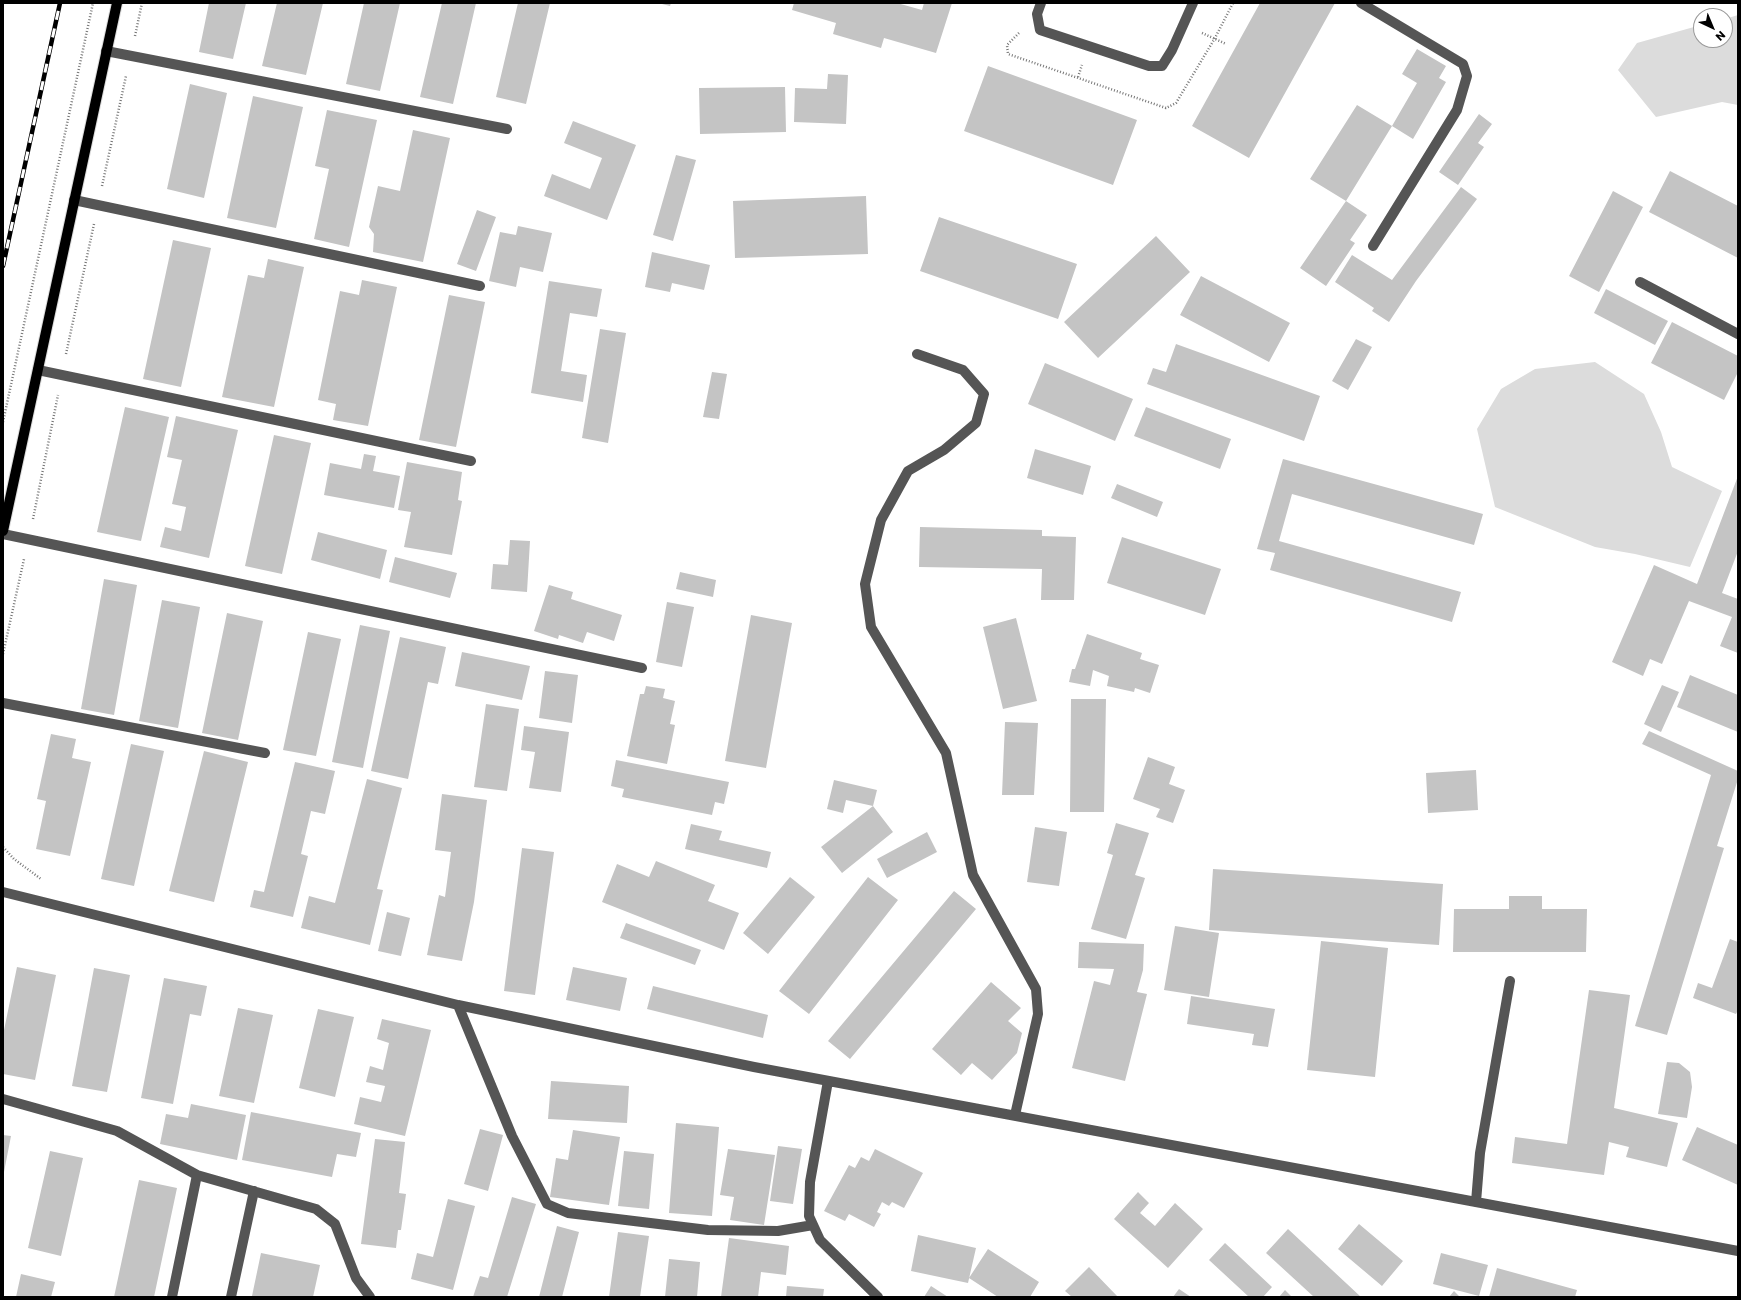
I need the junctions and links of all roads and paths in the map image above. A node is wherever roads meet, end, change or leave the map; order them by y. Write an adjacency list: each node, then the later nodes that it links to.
1 (93, 3): 21 (path)
2 (117, 3): 9 (main road)
3 (142, 3): 10 (path)
4 (1041, 3): 7 (street)
5 (1193, 3): 7 (street)
6 (1361, 3): 14 (street)
7 (1184, 24): 8 (path)
8 (1226, 44)
9 (106, 51): 10 (street); 12 (main road)
10 (130, 56): 11 (street); 13 (path)
11 (507, 129)
12 (74, 200): 13 (street); 19 (main road)
13 (98, 205): 16 (street); 20 (path)
14 (1373, 246)
15 (1640, 282): 17 (street)
16 (480, 286)
17 (1738, 334)
18 (917, 354): 36 (street)
19 (38, 370): 20 (street); 23 (main road)
20 (62, 375): 22 (street); 24 (path)
21 (3, 422)
22 (470, 461)
23 (3, 532): 24 (street)
24 (28, 539): 25 (path); 26 (street)
25 (3, 654)
26 (642, 668)
27 (3, 703): 28 (street)
28 (265, 752)
29 (3, 847): 30 (path)
30 (45, 882)
31 (3, 892): 33 (street)
32 (1510, 981): 39 (street)
33 (458, 1006): 34 (street); 40 (street)
34 (828, 1081): 36 (street); 40 (street)
35 (3, 1099): 37 (street)
36 (1015, 1115): 39 (street)
37 (197, 1175): 38 (street); 42 (street)
38 (254, 1191): 43 (street); 44 (street)
39 (1476, 1202): 41 (street)
40 (813, 1225): 45 (street)
41 (1738, 1251)
42 (172, 1297)
43 (230, 1297)
44 (370, 1297)
45 (878, 1297)

